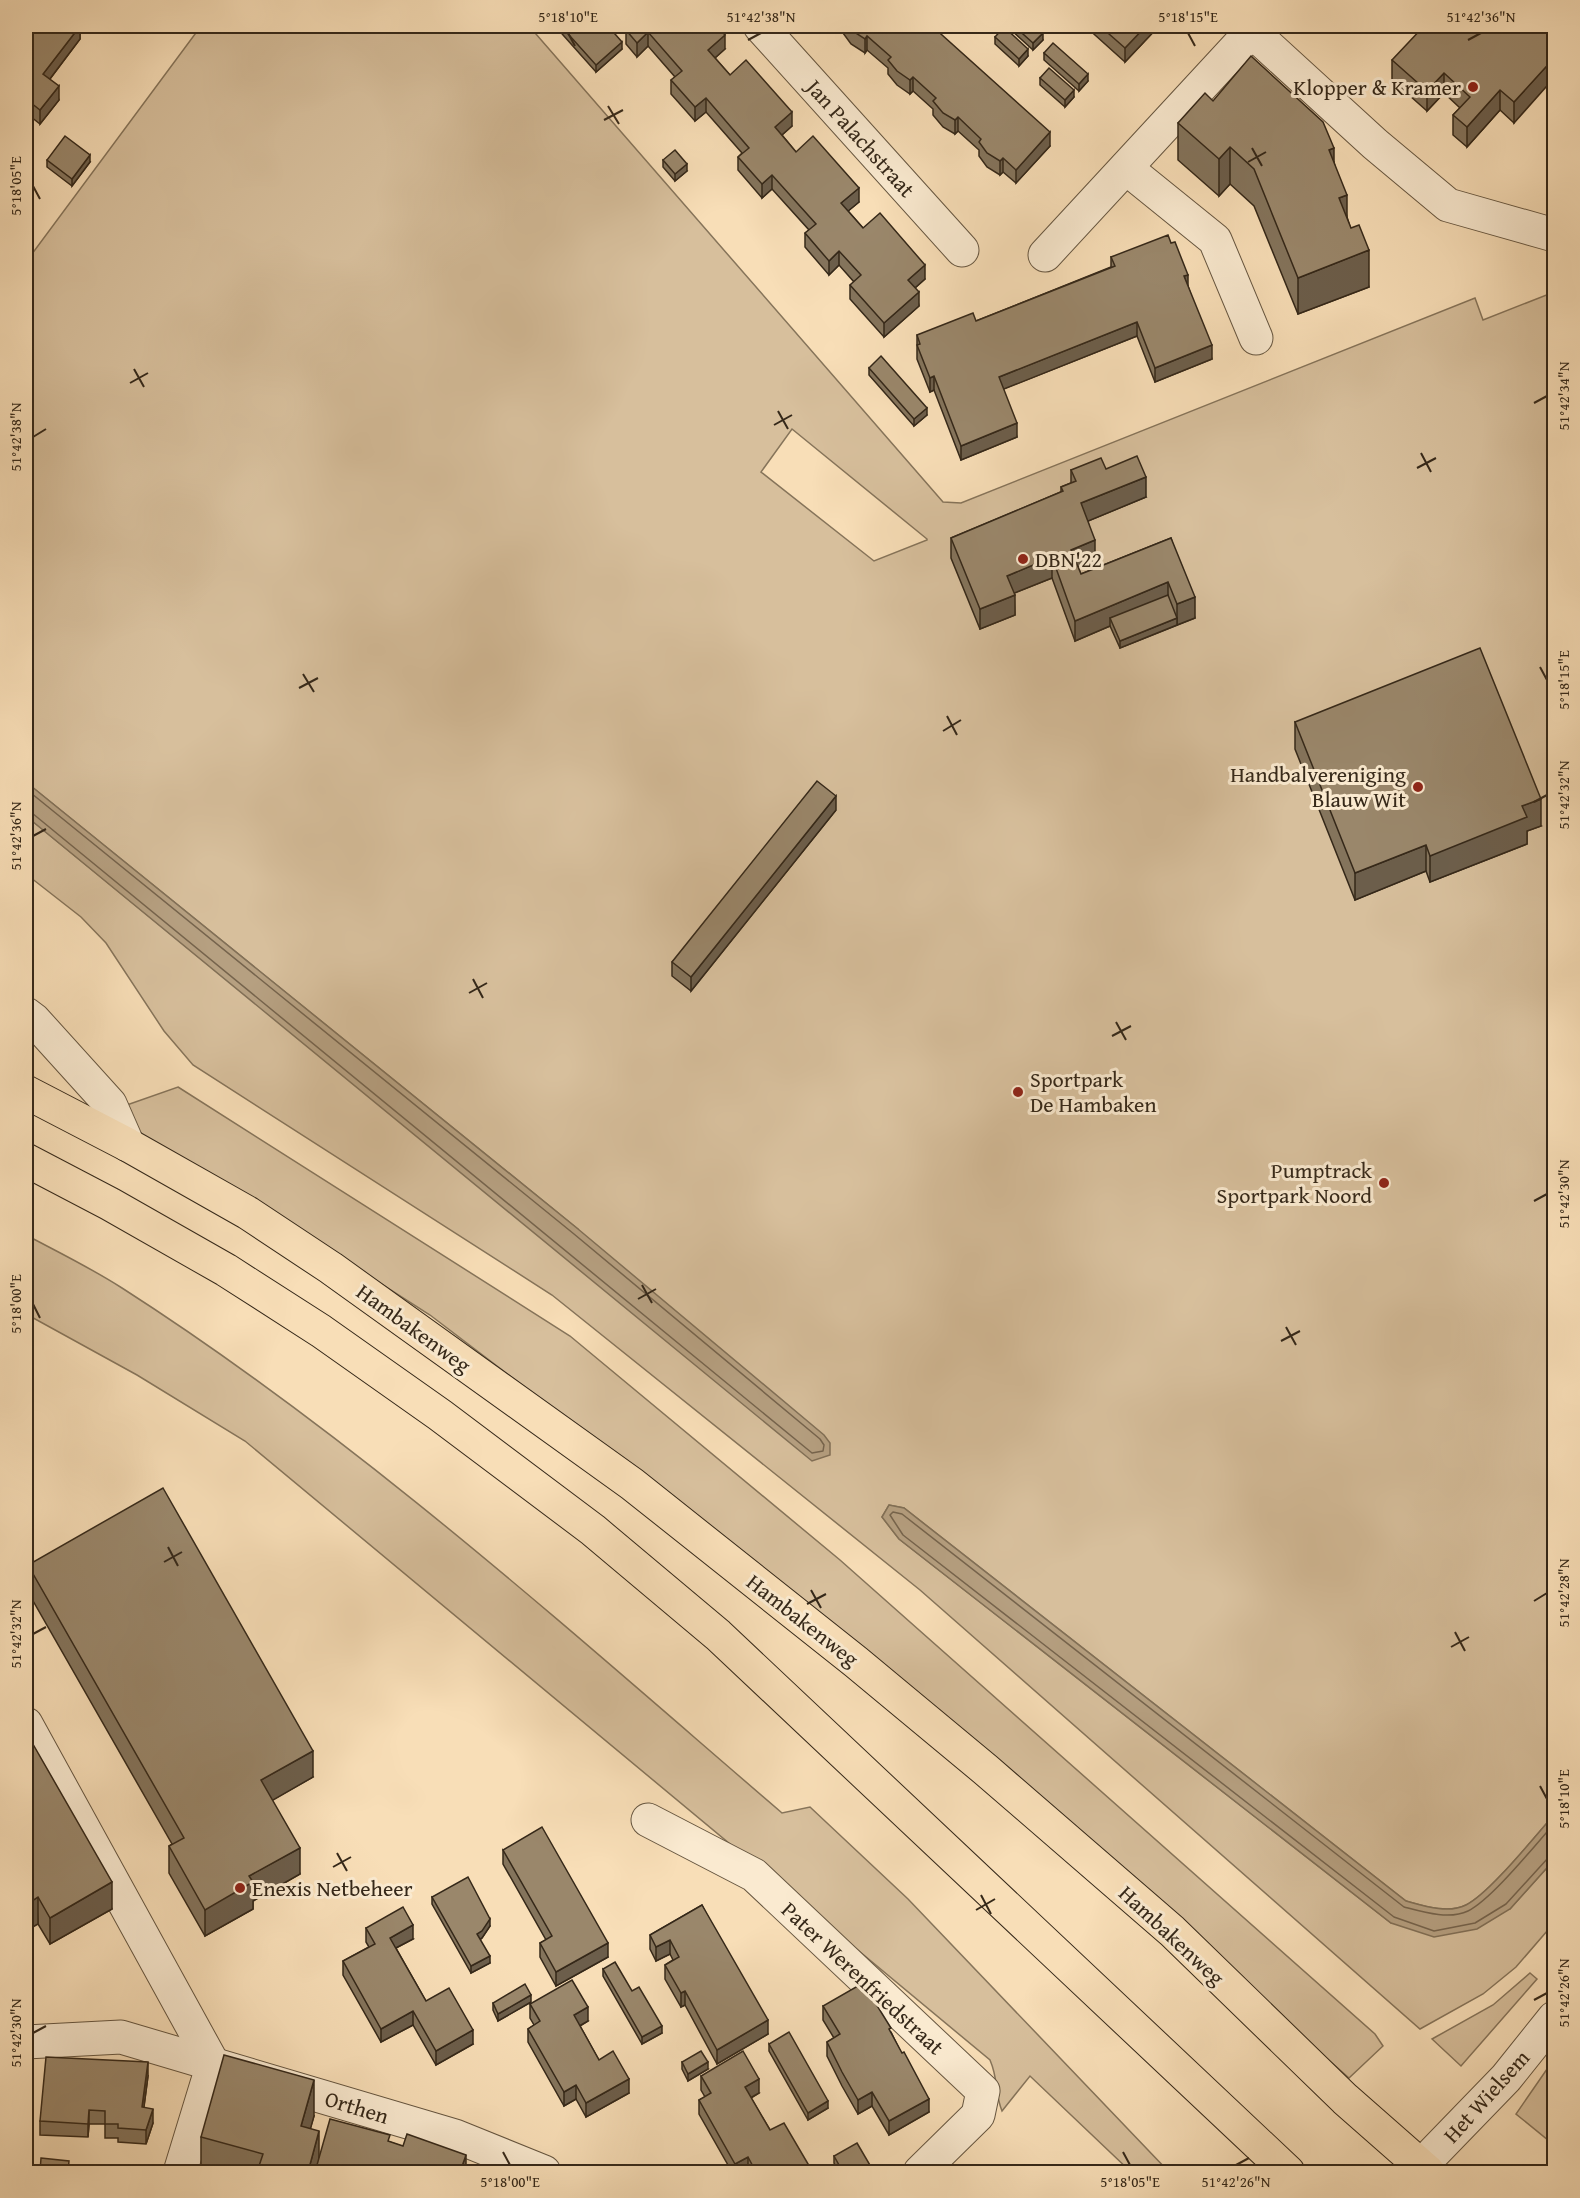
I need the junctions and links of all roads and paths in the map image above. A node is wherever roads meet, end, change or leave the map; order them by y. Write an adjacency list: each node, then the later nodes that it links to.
1 (760, 26): 5 (street, Jan Palachstraat)
2 (1249, 28): 3 (street); 4 (street)
3 (1126, 168): 6 (street); 7 (street)
4 (1554, 235)
5 (962, 250)
6 (1045, 255)
7 (1256, 338)
8 (26, 1014): 10 (street)
9 (26, 1092): 10 (main road, Hambakenweg)
10 (128, 1145): 17 (main road, Hambakenweg)
11 (26, 1160): 21 (main road)
12 (26, 1724): 16 (street)
13 (648, 1820): 20 (street, Pater Werenfriedstraat)
14 (1554, 2018): 17 (street, Het Wielsem)
15 (26, 2042): 16 (street, Orthen)
16 (213, 2064): 18 (street); 19 (street, Orthen)
17 (1421, 2170)
18 (180, 2172)
19 (544, 2172)
20 (920, 2172)
21 (1288, 2172)

